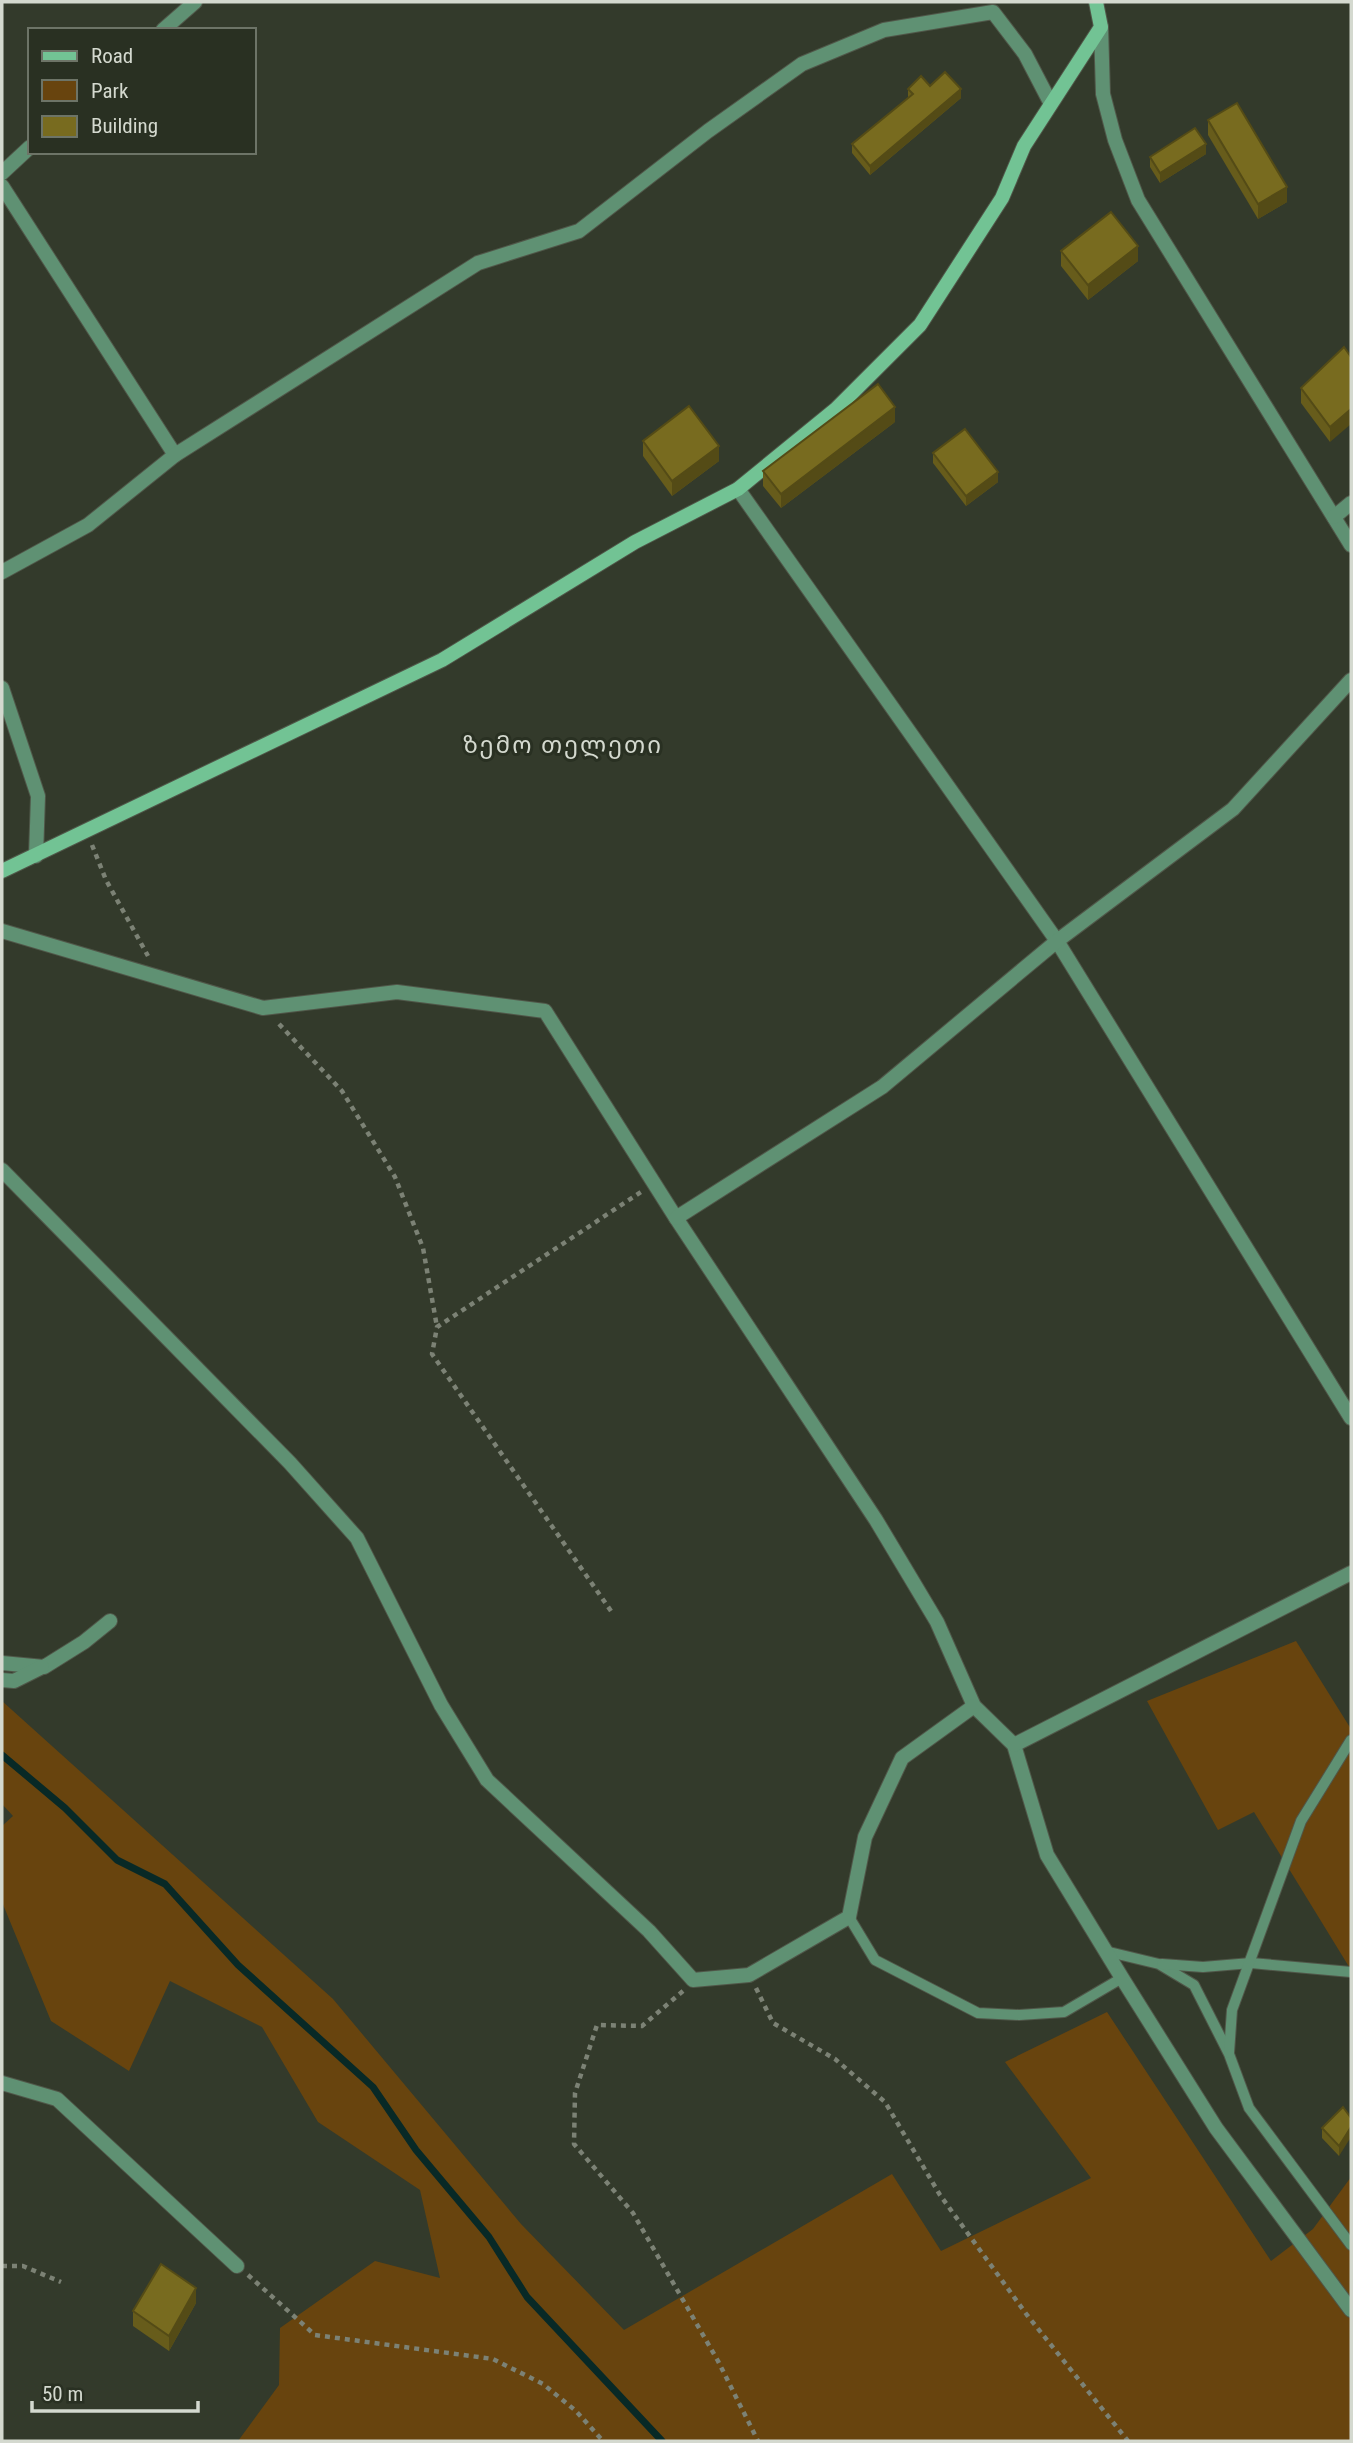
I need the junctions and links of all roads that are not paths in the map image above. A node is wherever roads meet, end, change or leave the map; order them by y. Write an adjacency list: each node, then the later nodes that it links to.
1 (195, 2): 4 (street)
2 (1096, 2): 3 (street)
3 (1101, 27): 5 (street); 12 (street)
4 (165, 28)
5 (1050, 102): 9 (street); 10 (street)
6 (28, 149): 7 (street)
7 (2, 173)
8 (2, 186): 9 (street)
9 (176, 455): 14 (street)
10 (738, 489): 17 (street); 20 (street)
11 (1351, 503): 12 (street)
12 (1334, 517): 13 (street)
13 (1351, 545)
14 (2, 572)
15 (1351, 680): 20 (street)
16 (2, 688): 17 (street)
17 (37, 856): 18 (street)
18 (2, 872)
19 (2, 931): 22 (street)
20 (1057, 942): 22 (street); 23 (street)
21 (2, 1170): 32 (street)
22 (676, 1218): 29 (street)
23 (1351, 1418)
24 (1351, 1573): 31 (street)
25 (110, 1621): 27 (street)
26 (2, 1663): 27 (street)
27 (44, 1667): 28 (street)
28 (2, 1680)
29 (974, 1706): 31 (street); 32 (street)
30 (1351, 1740): 34 (lane)
31 (1014, 1745): 33 (street)
32 (849, 1917): 37 (lane)
33 (1105, 1951): 35 (lane); 37 (street)
34 (1251, 1963): 35 (lane); 36 (lane); 38 (lane)
35 (1159, 1964): 38 (lane)
36 (1351, 1972)
37 (1122, 1978): 42 (street)
38 (1229, 2054): 40 (lane)
39 (2, 2083): 41 (street)
40 (1351, 2245)
41 (237, 2266)
42 (1351, 2310)

